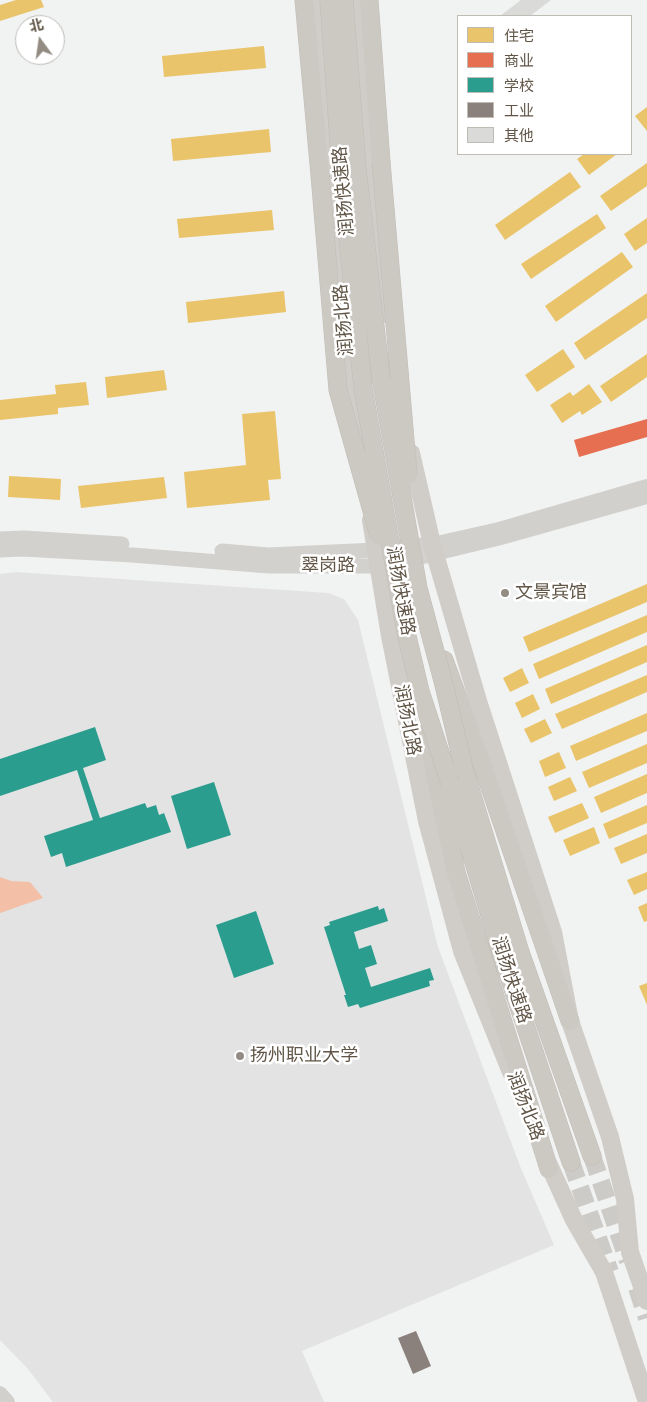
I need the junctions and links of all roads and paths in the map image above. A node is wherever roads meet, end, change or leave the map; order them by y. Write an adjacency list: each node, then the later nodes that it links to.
1 (304, 0): 14 (highway, bridge)
2 (315, 0): 12 (main road, 润扬北路)
3 (329, 0): 14 (highway, 润扬快速路, bridge)
4 (344, 0): 13 (highway, 润扬快速路, bridge)
5 (357, 0): 10 (main road)
6 (370, 0): 13 (highway, bridge)
7 (647, 486): 10 (street, 翠岗路)
8 (647, 496): 10 (street, 翠岗路)
9 (0, 539): 12 (main road, 翠岗路)
10 (434, 549): 12 (main road, 翠岗路); 16 (main road)
11 (0, 550): 12 (main road, 翠岗路)
12 (377, 558): 19 (main road, 润扬北路)
13 (418, 588): 16 (highway, bridge); 17 (highway, 润扬快速路, bridge)
14 (406, 632): 15 (highway, 润扬快速路, bridge)
15 (444, 784): 18 (highway, 润扬快速路); 19 (highway)
16 (570, 1021): 20 (main road)
17 (592, 1156)
18 (571, 1162)
19 (549, 1168): 23 (main road, 润扬北路)
20 (647, 1301)
21 (0, 1393): 22 (street)
22 (8, 1402)
23 (647, 1402)

